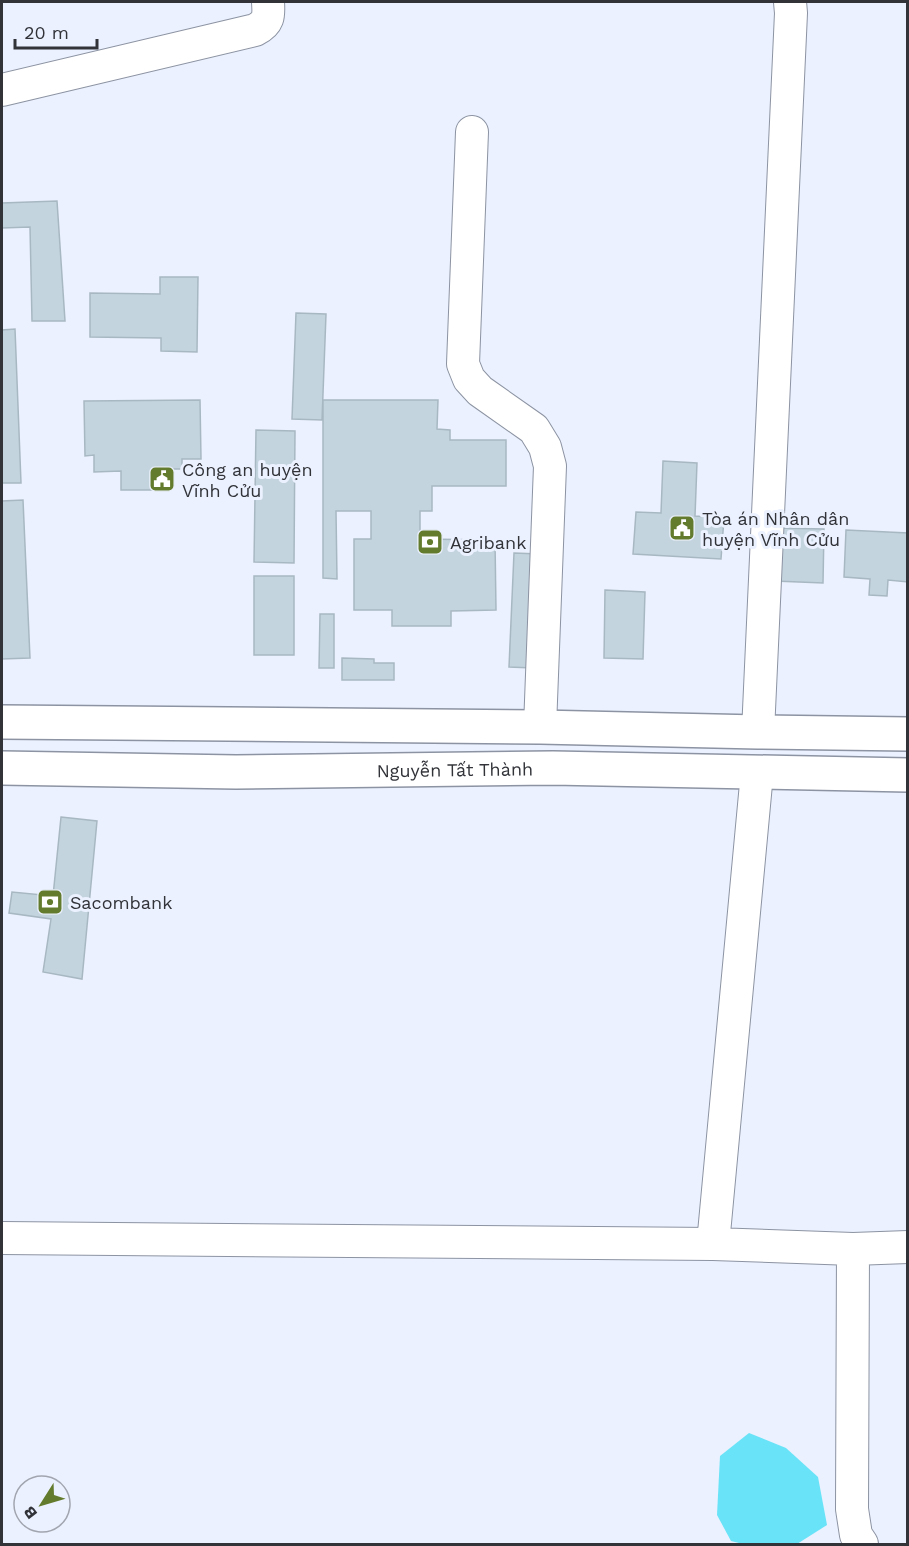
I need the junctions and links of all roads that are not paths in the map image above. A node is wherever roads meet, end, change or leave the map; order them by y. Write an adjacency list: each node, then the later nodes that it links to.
1 (268, 2): 3 (street)
2 (790, 2): 8 (street)
3 (2, 90)
4 (472, 132): 7 (street)
5 (2, 722): 6 (main road)
6 (237, 725): 7 (main road); 11 (main road)
7 (540, 726): 8 (main road)
8 (758, 732): 9 (main road); 12 (main road)
9 (908, 734)
10 (2, 768): 11 (main road, Nguyễn Tất Thành)
11 (236, 771): 12 (main road, Nguyễn Tất Thành)
12 (758, 773): 13 (main road, Nguyễn Tất Thành); 15 (street)
13 (908, 775)
14 (2, 1238): 15 (street)
15 (713, 1244): 17 (street)
16 (908, 1247): 17 (street)
17 (853, 1249): 18 (street)
18 (862, 1545)

